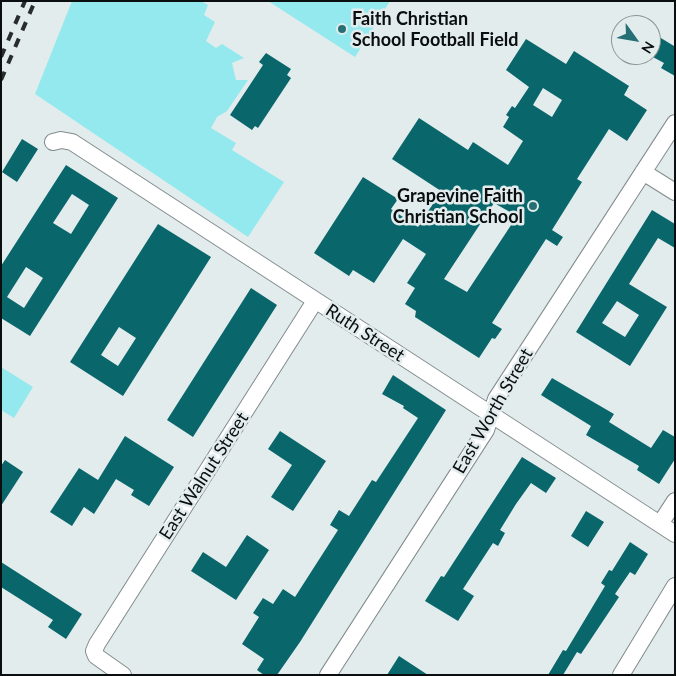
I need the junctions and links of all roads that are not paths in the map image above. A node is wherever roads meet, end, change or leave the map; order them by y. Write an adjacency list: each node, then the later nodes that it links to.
1 (675, 123): 3 (street, East Worth Street)
2 (53, 142): 5 (street, Ruth Street)
3 (643, 172): 4 (street); 6 (street, East Worth Street)
4 (675, 192)
5 (315, 301): 6 (street, Ruth Street); 11 (street, East Walnut Street)
6 (491, 414): 8 (street, Ruth Street); 12 (street, East Worth Street)
7 (675, 501): 8 (street)
8 (660, 524): 9 (street, Ruth Street)
9 (675, 534)
10 (675, 586): 13 (street)
11 (123, 675)
12 (328, 675)
13 (621, 675)

